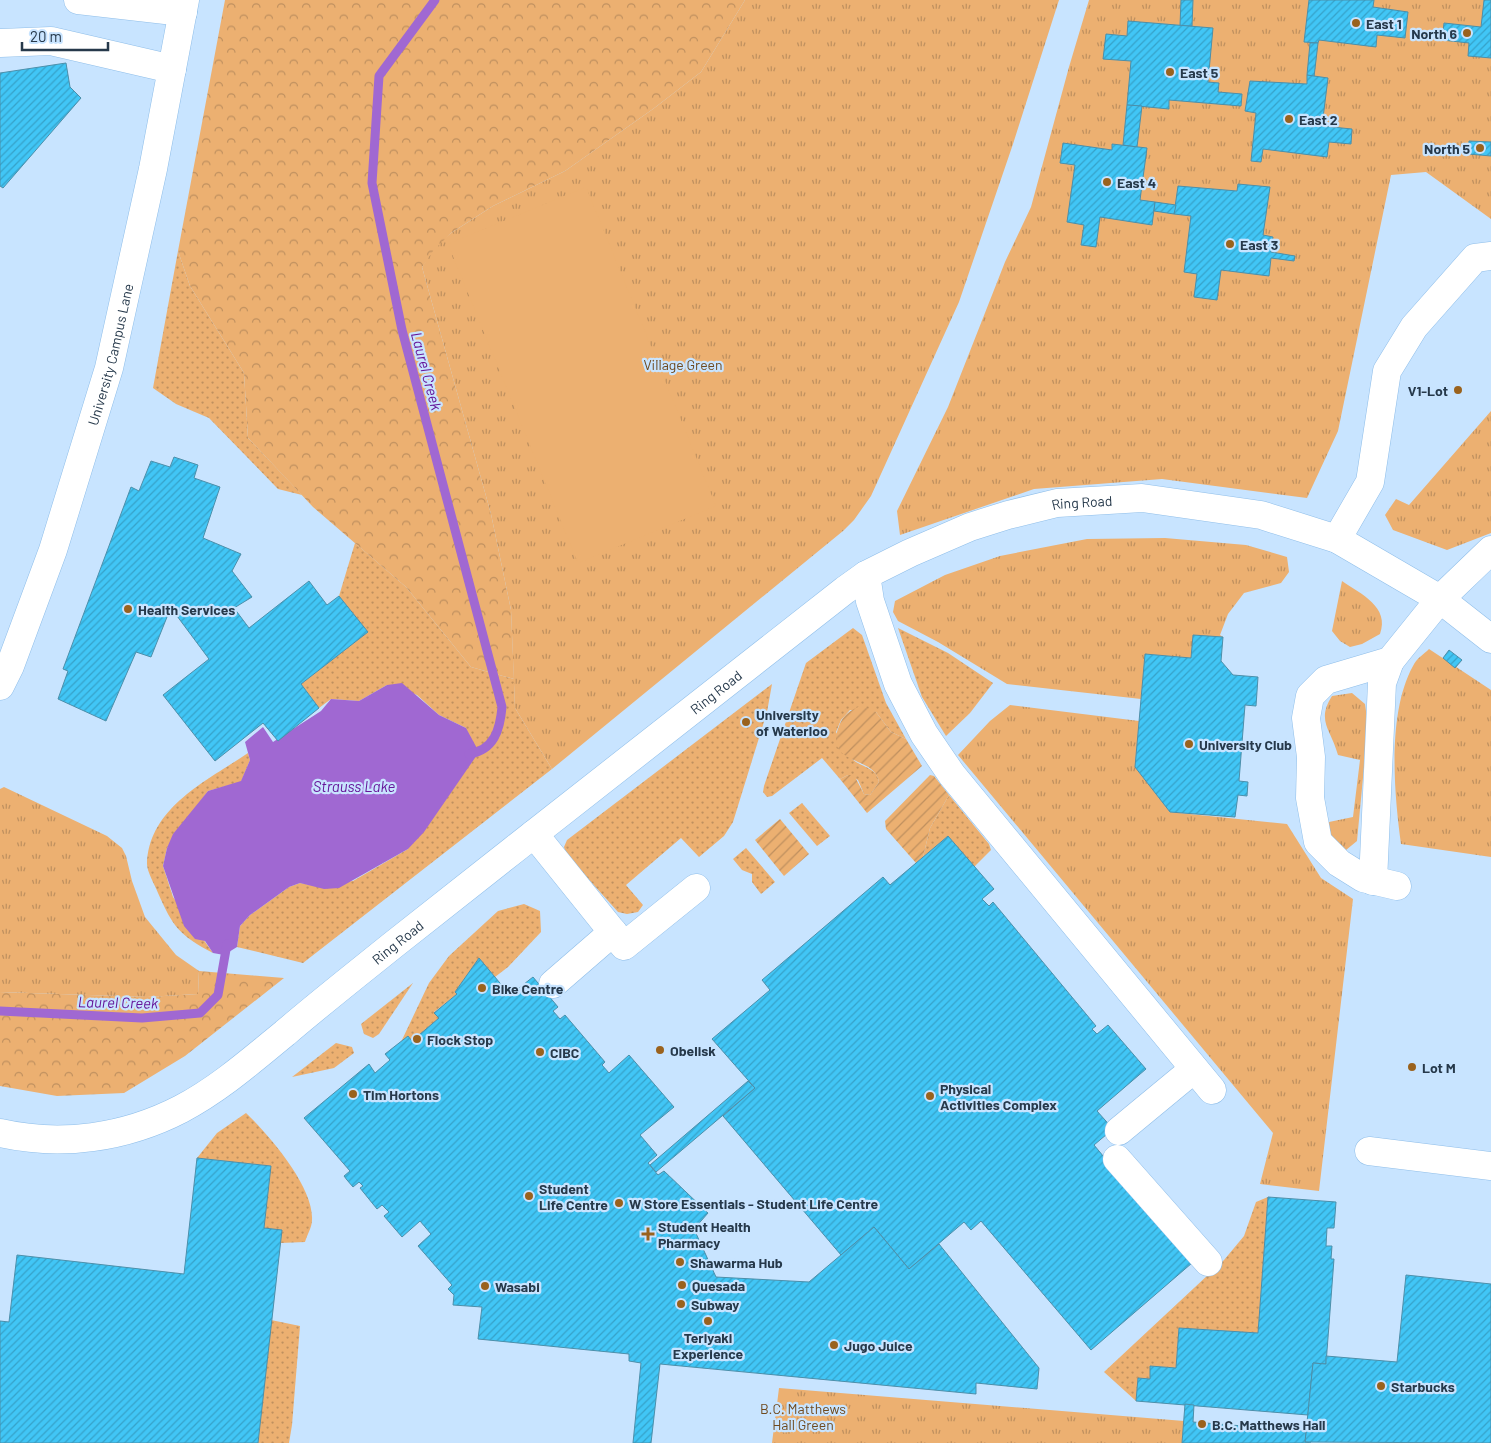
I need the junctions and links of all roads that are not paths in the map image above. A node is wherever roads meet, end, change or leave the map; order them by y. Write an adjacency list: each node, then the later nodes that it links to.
1 (78, 0): 2 (street, University Campus Lane)
2 (184, 6): 4 (street, University Campus Lane)
3 (0, 44): 4 (street)
4 (172, 69): 12 (street, University Campus Lane)
5 (1491, 256): 6 (street)
6 (1337, 539): 8 (street, Ring Road); 9 (street, Ring Road)
7 (1491, 550): 9 (street)
8 (866, 575): 13 (street, Ring Road); 17 (street)
9 (1440, 599): 10 (street, Ring Road); 11 (street)
10 (1491, 639)
11 (1390, 661): 11 (street)
12 (0, 686)
13 (534, 834): 15 (street); 20 (street, Ring Road)
14 (696, 888): 15 (street)
15 (613, 932): 16 (street)
16 (553, 984)
17 (1194, 1069): 18 (street); 19 (street)
18 (1212, 1090)
19 (1119, 1130)
20 (0, 1133)
21 (1369, 1151): 23 (street)
22 (1117, 1159): 24 (street)
23 (1491, 1166)
24 (1208, 1262)

